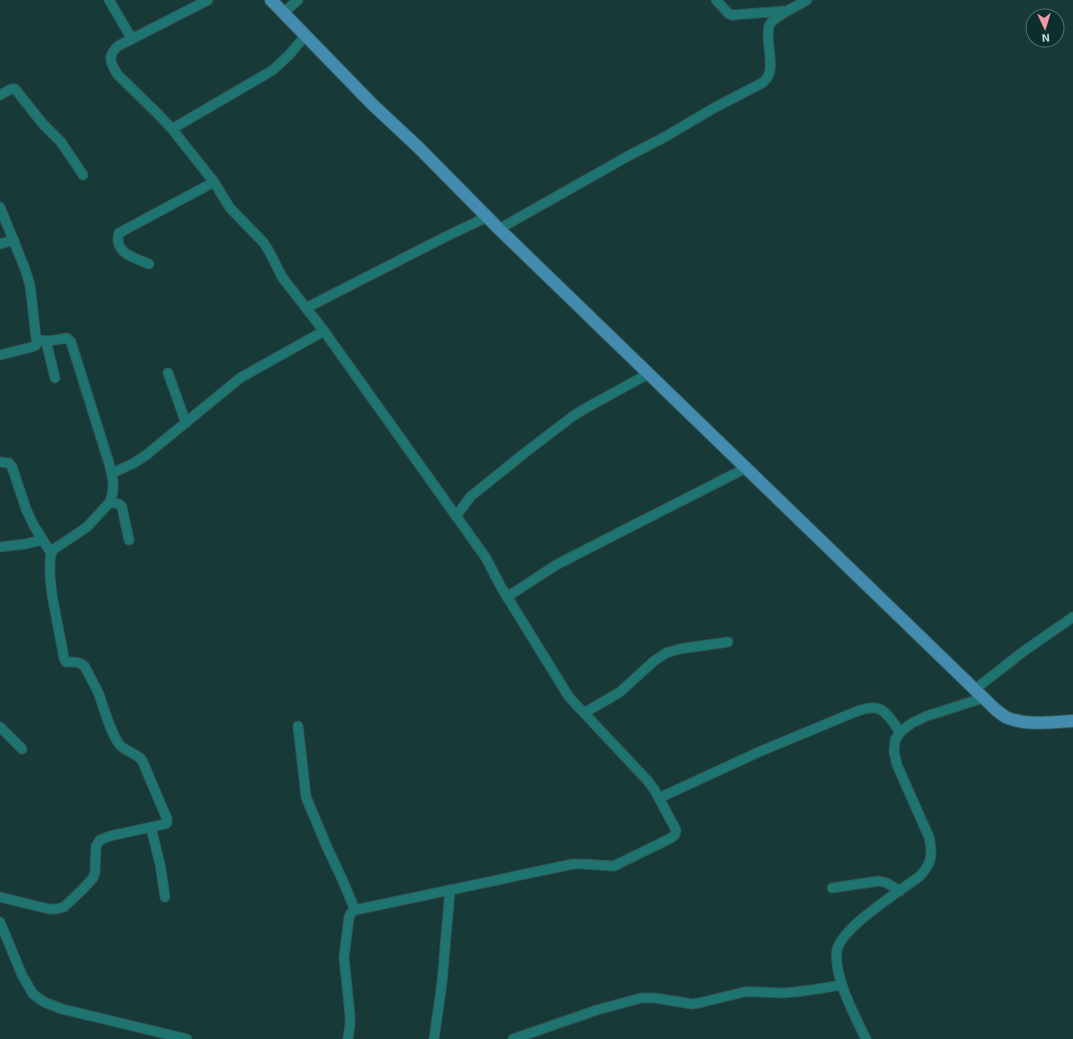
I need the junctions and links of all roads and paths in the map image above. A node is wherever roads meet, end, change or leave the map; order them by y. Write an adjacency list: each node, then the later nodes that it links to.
1 (109, 0): 10 (street)
2 (208, 0): 10 (street)
3 (271, 0): 8 (main road)
4 (298, 0): 8 (street)
5 (716, 0): 7 (street)
6 (807, 0): 7 (street)
7 (789, 10): 17 (street)
8 (283, 13): 9 (main road)
9 (306, 36): 12 (street); 16 (main road)
10 (132, 39): 12 (street)
11 (0, 95): 13 (street)
12 (172, 129): 14 (street)
13 (83, 175)
14 (214, 182): 20 (street); 21 (street)
15 (0, 207): 18 (street)
16 (487, 217): 17 (main road); 21 (street)
17 (499, 229): 26 (main road)
18 (14, 240): 19 (street); 23 (street)
19 (0, 244)
20 (149, 264)
21 (306, 308): 22 (street)
22 (324, 331): 28 (street); 33 (street)
23 (42, 341): 24 (street); 27 (street); 31 (street)
24 (0, 355)
25 (168, 373): 28 (street)
26 (648, 374): 30 (main road); 33 (street)
27 (55, 378)
28 (186, 423): 31 (street)
29 (0, 462): 34 (street)
30 (746, 468): 38 (street); 41 (main road)
31 (112, 473): 32 (street)
32 (110, 502): 35 (street); 37 (street)
33 (456, 516): 38 (street)
34 (42, 540): 36 (street); 37 (street)
35 (129, 540)
36 (0, 547)
37 (51, 553): 50 (street)
38 (507, 598): 43 (street)
39 (1073, 618): 41 (street)
40 (728, 642): 43 (street)
41 (974, 690): 42 (main road)
42 (983, 698): 44 (main road); 47 (street)
43 (584, 713): 49 (street)
44 (1073, 721)
45 (298, 726): 56 (street)
46 (0, 727): 48 (street)
47 (900, 732): 49 (street); 53 (street)
48 (22, 749)
49 (659, 798): 52 (street)
50 (151, 828): 54 (street); 55 (street)
51 (832, 888): 53 (street)
52 (450, 890): 56 (street); 61 (street)
53 (900, 891): 58 (street)
54 (0, 897)
55 (166, 897)
56 (354, 910): 60 (street)
57 (0, 922): 59 (street)
58 (842, 985): 62 (street); 63 (street)
59 (187, 1039)
60 (348, 1039)
61 (434, 1039)
62 (513, 1039)
63 (866, 1039)

